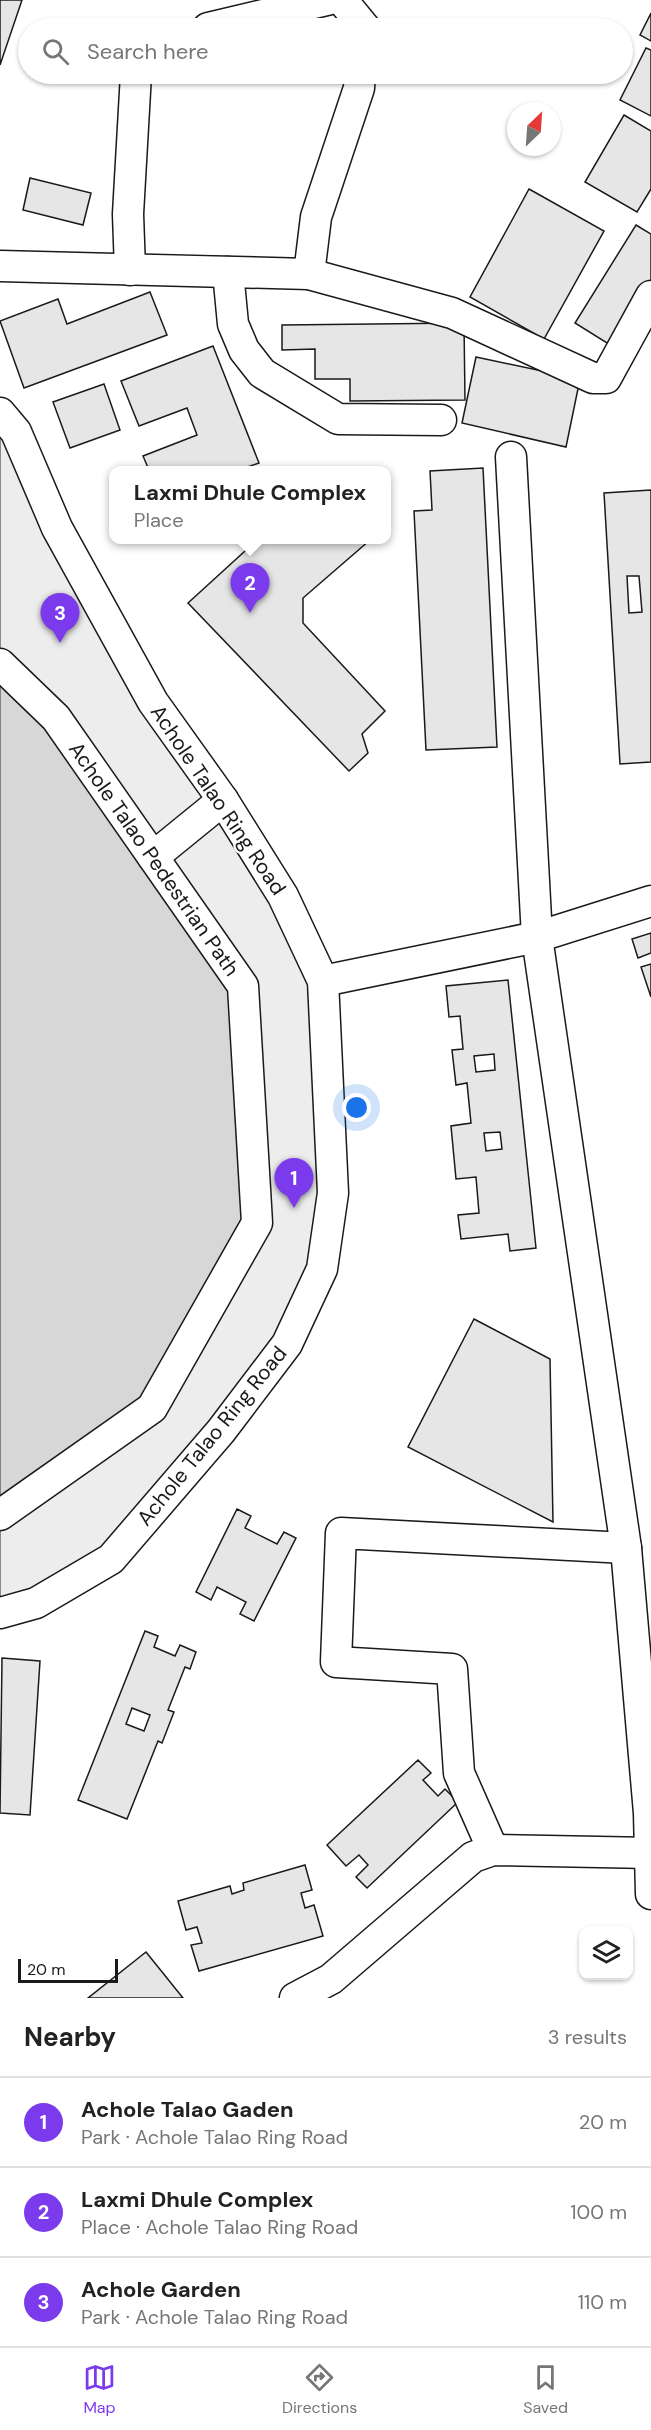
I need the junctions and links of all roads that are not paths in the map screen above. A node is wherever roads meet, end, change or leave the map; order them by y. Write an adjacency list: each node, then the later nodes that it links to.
1 (327, 0): 3 (street)
2 (342, 0): 4 (street)
3 (250, 18)
4 (356, 18)
5 (135, 84): 8 (street)
6 (359, 84): 10 (street)
7 (0, 266): 8 (street)
8 (130, 270): 9 (street)
9 (228, 272): 10 (street); 13 (street)
10 (309, 274): 11 (street)
11 (651, 297)
12 (0, 413): 16 (street, Achole Talao Ring Road)
13 (441, 420)
14 (511, 457): 19 (street)
15 (0, 663): 17 (street, Achole Talao Pedestrian Path)
16 (223, 800): 17 (street); 20 (street, Achole Talao Ring Road)
17 (153, 857): 21 (street, Achole Talao Pedestrian Path)
18 (651, 901): 19 (street)
19 (537, 937): 20 (street); 22 (street)
20 (323, 981): 23 (street, Achole Talao Ring Road)
21 (0, 1515)
22 (626, 1548): 24 (street); 25 (street)
23 (0, 1613)
24 (650, 1813): 26 (street)
25 (493, 1850): 26 (street); 28 (street)
26 (651, 1853): 27 (street)
27 (651, 1894)
28 (294, 1998)

